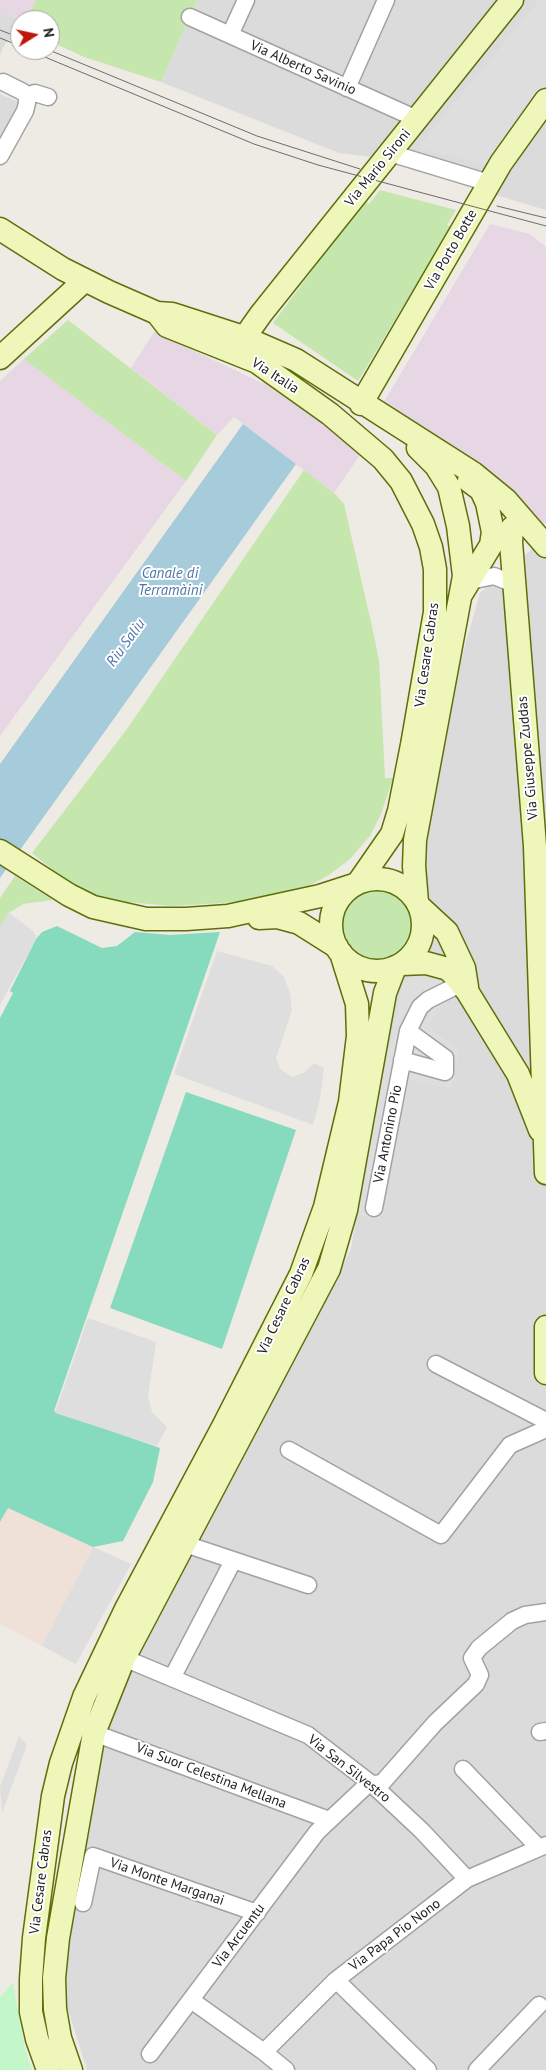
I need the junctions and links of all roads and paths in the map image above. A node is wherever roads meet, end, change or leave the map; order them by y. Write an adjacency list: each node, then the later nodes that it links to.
1 (246, 0): 5 (street)
2 (386, 0): 7 (street)
3 (512, 0): 11 (street, Via Mario Sironi)
4 (190, 17): 5 (street, Via Alberto Savinio)
5 (230, 35): 7 (street, Via Alberto Savinio)
6 (3, 82): 8 (street)
7 (347, 88): 11 (street, Via Alberto Savinio)
8 (27, 96): 9 (street); 13 (street)
9 (48, 97)
10 (546, 100): 14 (street, Via Porto Botte)
11 (417, 119): 12 (street, Via Mario Sironi)
12 (390, 153): 14 (street); 17 (street, Via Mario Sironi)
13 (0, 156)
14 (489, 183): 19 (street, Via Porto Botte)
15 (0, 229): 16 (street, Via Italia)
16 (84, 281): 17 (street, Via Italia); 18 (street)
17 (238, 345): 19 (street, Via Italia); 20 (street, Via Italia)
18 (0, 358)
19 (361, 404): 21 (street, Via Cesare Cabras); 25 (street, Via Cesare Cabras)
20 (360, 439): 28 (street, Via Cesare Cabras)
21 (452, 459): 22 (street, Via Cesare Cabras); 22 (street, Via Cesare Cabras)
22 (509, 534): 23 (street); 24 (street, Via Giuseppe Zuddas); 25 (street, Via Cesare Cabras)
23 (544, 541)
24 (514, 584): 25 (street); 26 (street, Via Giuseppe Zuddas)
25 (466, 587): 30 (street, Via Cesare Cabras)
26 (541, 848): 29 (street, Via Giuseppe Zuddas)
27 (0, 852): 31 (street)
28 (356, 884): 30 (street); 31 (street); 33 (street)
29 (542, 897): 39 (street, Via Giuseppe Zuddas)
30 (418, 904): 34 (street); 36 (street)
31 (228, 916): 32 (street)
32 (309, 929): 33 (street); 35 (street)
33 (339, 950): 34 (street); 35 (street, Via Cesare Cabras)
34 (399, 966): 36 (street); 50 (street, Via Cesare Cabras)
35 (352, 984): 54 (street, Via Cesare Cabras)
36 (464, 988): 37 (street, Via Antonino Pio); 40 (street)
37 (408, 1031): 38 (street, Via Antonino Pio); 38 (street)
38 (402, 1060): 43 (street, Via Antonino Pio)
39 (545, 1071): 40 (street); 41 (street, Via Giuseppe Zuddas)
40 (518, 1074): 41 (street)
41 (545, 1142): 42 (street, Via Giuseppe Zuddas)
42 (546, 1172)
43 (374, 1208)
44 (546, 1327): 45 (street)
45 (546, 1332): 47 (street)
46 (436, 1364): 48 (street)
47 (546, 1373)
48 (546, 1429): 49 (street)
49 (289, 1450)
50 (185, 1544): 51 (street); 54 (street, Via Cesare Cabras)
51 (233, 1561): 52 (street); 55 (street)
52 (308, 1585)
53 (546, 1612): 59 (street, Via Arcuentu)
54 (123, 1644): 55 (street, Via San Silvestro); 56 (street, Via Cesare Cabras); 57 (street, Via Cesare Cabras)
55 (172, 1678): 59 (street, Via San Silvestro)
56 (84, 1697): 62 (street, Via Cesare Cabras); 72 (street, Via Cesare Cabras)
57 (94, 1733): 60 (street, Via Suor Celestina Mellana); 62 (street, Via Cesare Cabras)
58 (463, 1769): 61 (street)
59 (373, 1785): 60 (street, Via Arcuentu); 63 (street, Via San Silvestro)
60 (329, 1820): 65 (street, Via Arcuentu)
61 (542, 1847): 63 (street, Via Papa Pio Nono)
62 (70, 1870): 73 (street, Via Cesare Cabras)
63 (468, 1879): 66 (street, Via Papa Pio Nono)
64 (82, 1903): 65 (street, Via Monte Marganai)
65 (257, 1913): 67 (street, Via Arcuentu)
66 (336, 1980): 69 (street, Via Papa Pio Nono); 71 (street)
67 (191, 2000): 69 (street); 70 (street, Via Arcuentu)
68 (539, 2004): 75 (street)
69 (264, 2052): 74 (street)
70 (150, 2054)
71 (426, 2069)
72 (48, 2070)
73 (71, 2070)
74 (286, 2070)
75 (477, 2070)

